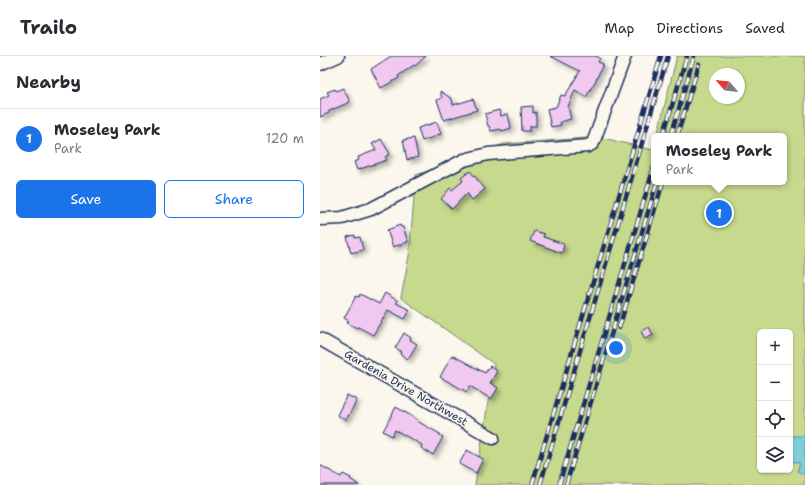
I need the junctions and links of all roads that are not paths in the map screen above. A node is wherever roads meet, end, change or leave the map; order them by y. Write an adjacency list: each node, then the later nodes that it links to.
1 (338, 56): 3 (street)
2 (624, 56): 4 (street)
3 (320, 64)
4 (320, 219)
5 (320, 339): 6 (street, Gardenia Drive Northwest)
6 (493, 438)

